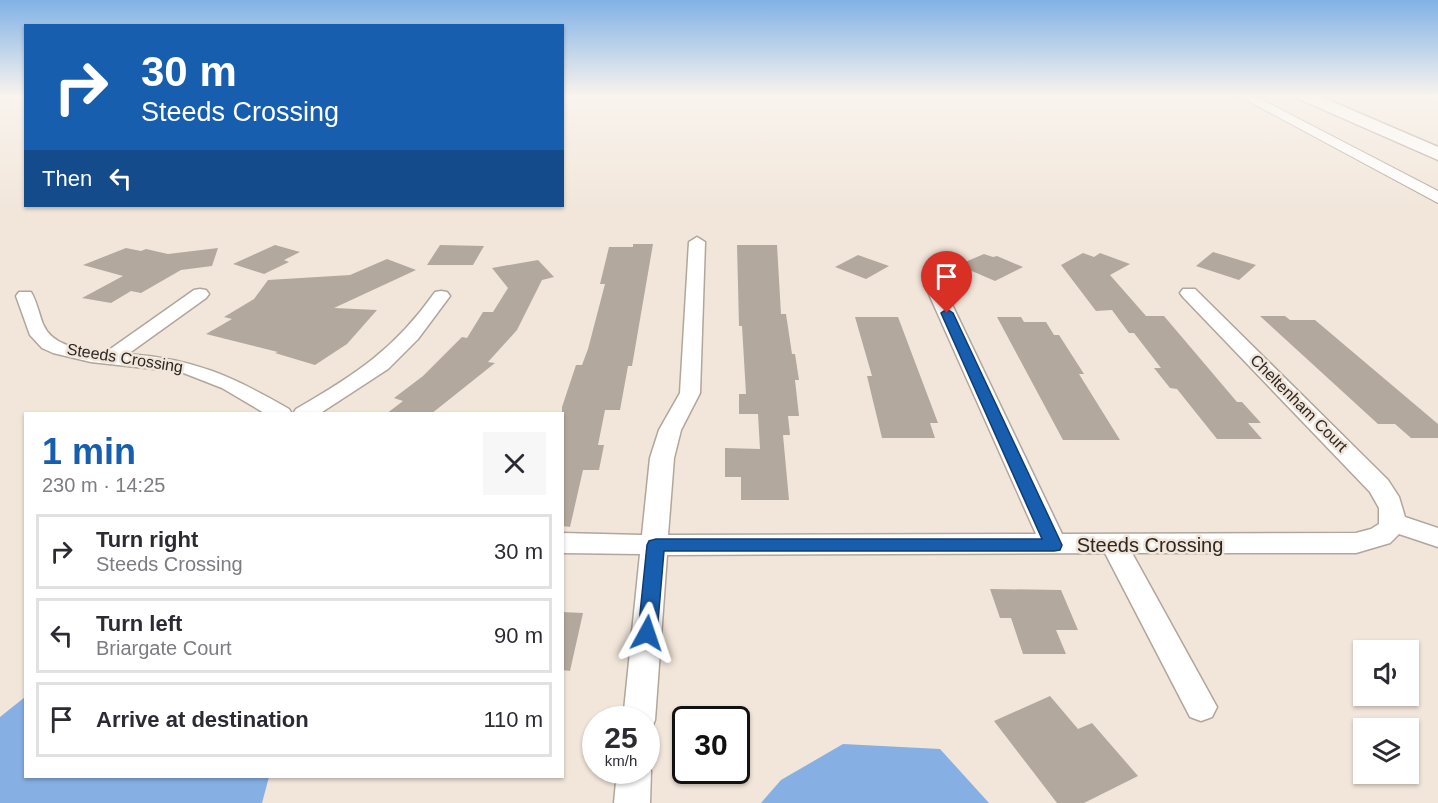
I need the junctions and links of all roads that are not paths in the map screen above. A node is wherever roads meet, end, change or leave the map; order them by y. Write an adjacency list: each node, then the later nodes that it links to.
1 (1316, 133): 6 (street)
2 (1391, 133): 5 (highway)
3 (1423, 133): 4 (highway)
4 (1438, 140)
5 (1438, 154)
6 (1438, 198)
7 (697, 242): 19 (street)
8 (937, 292): 20 (street)
9 (1189, 293): 16 (street, Cheltenham Court)
10 (200, 294): 13 (street)
11 (25, 296): 13 (street, Steeds Crossing)
12 (441, 296): 15 (street)
13 (111, 357): 14 (street, Steeds Crossing)
14 (278, 412)
15 (307, 412)
16 (1392, 522): 17 (street); 21 (street, Steeds Crossing)
17 (1438, 538)
18 (564, 543): 19 (street, Steeds Crossing)
19 (656, 545): 20 (street, Steeds Crossing); 22 (street)
20 (1054, 545): 21 (street, Steeds Crossing)
21 (1114, 545): 23 (street)
22 (640, 706)
23 (1201, 707)
24 (633, 784): 25 (street)
25 (632, 803)

